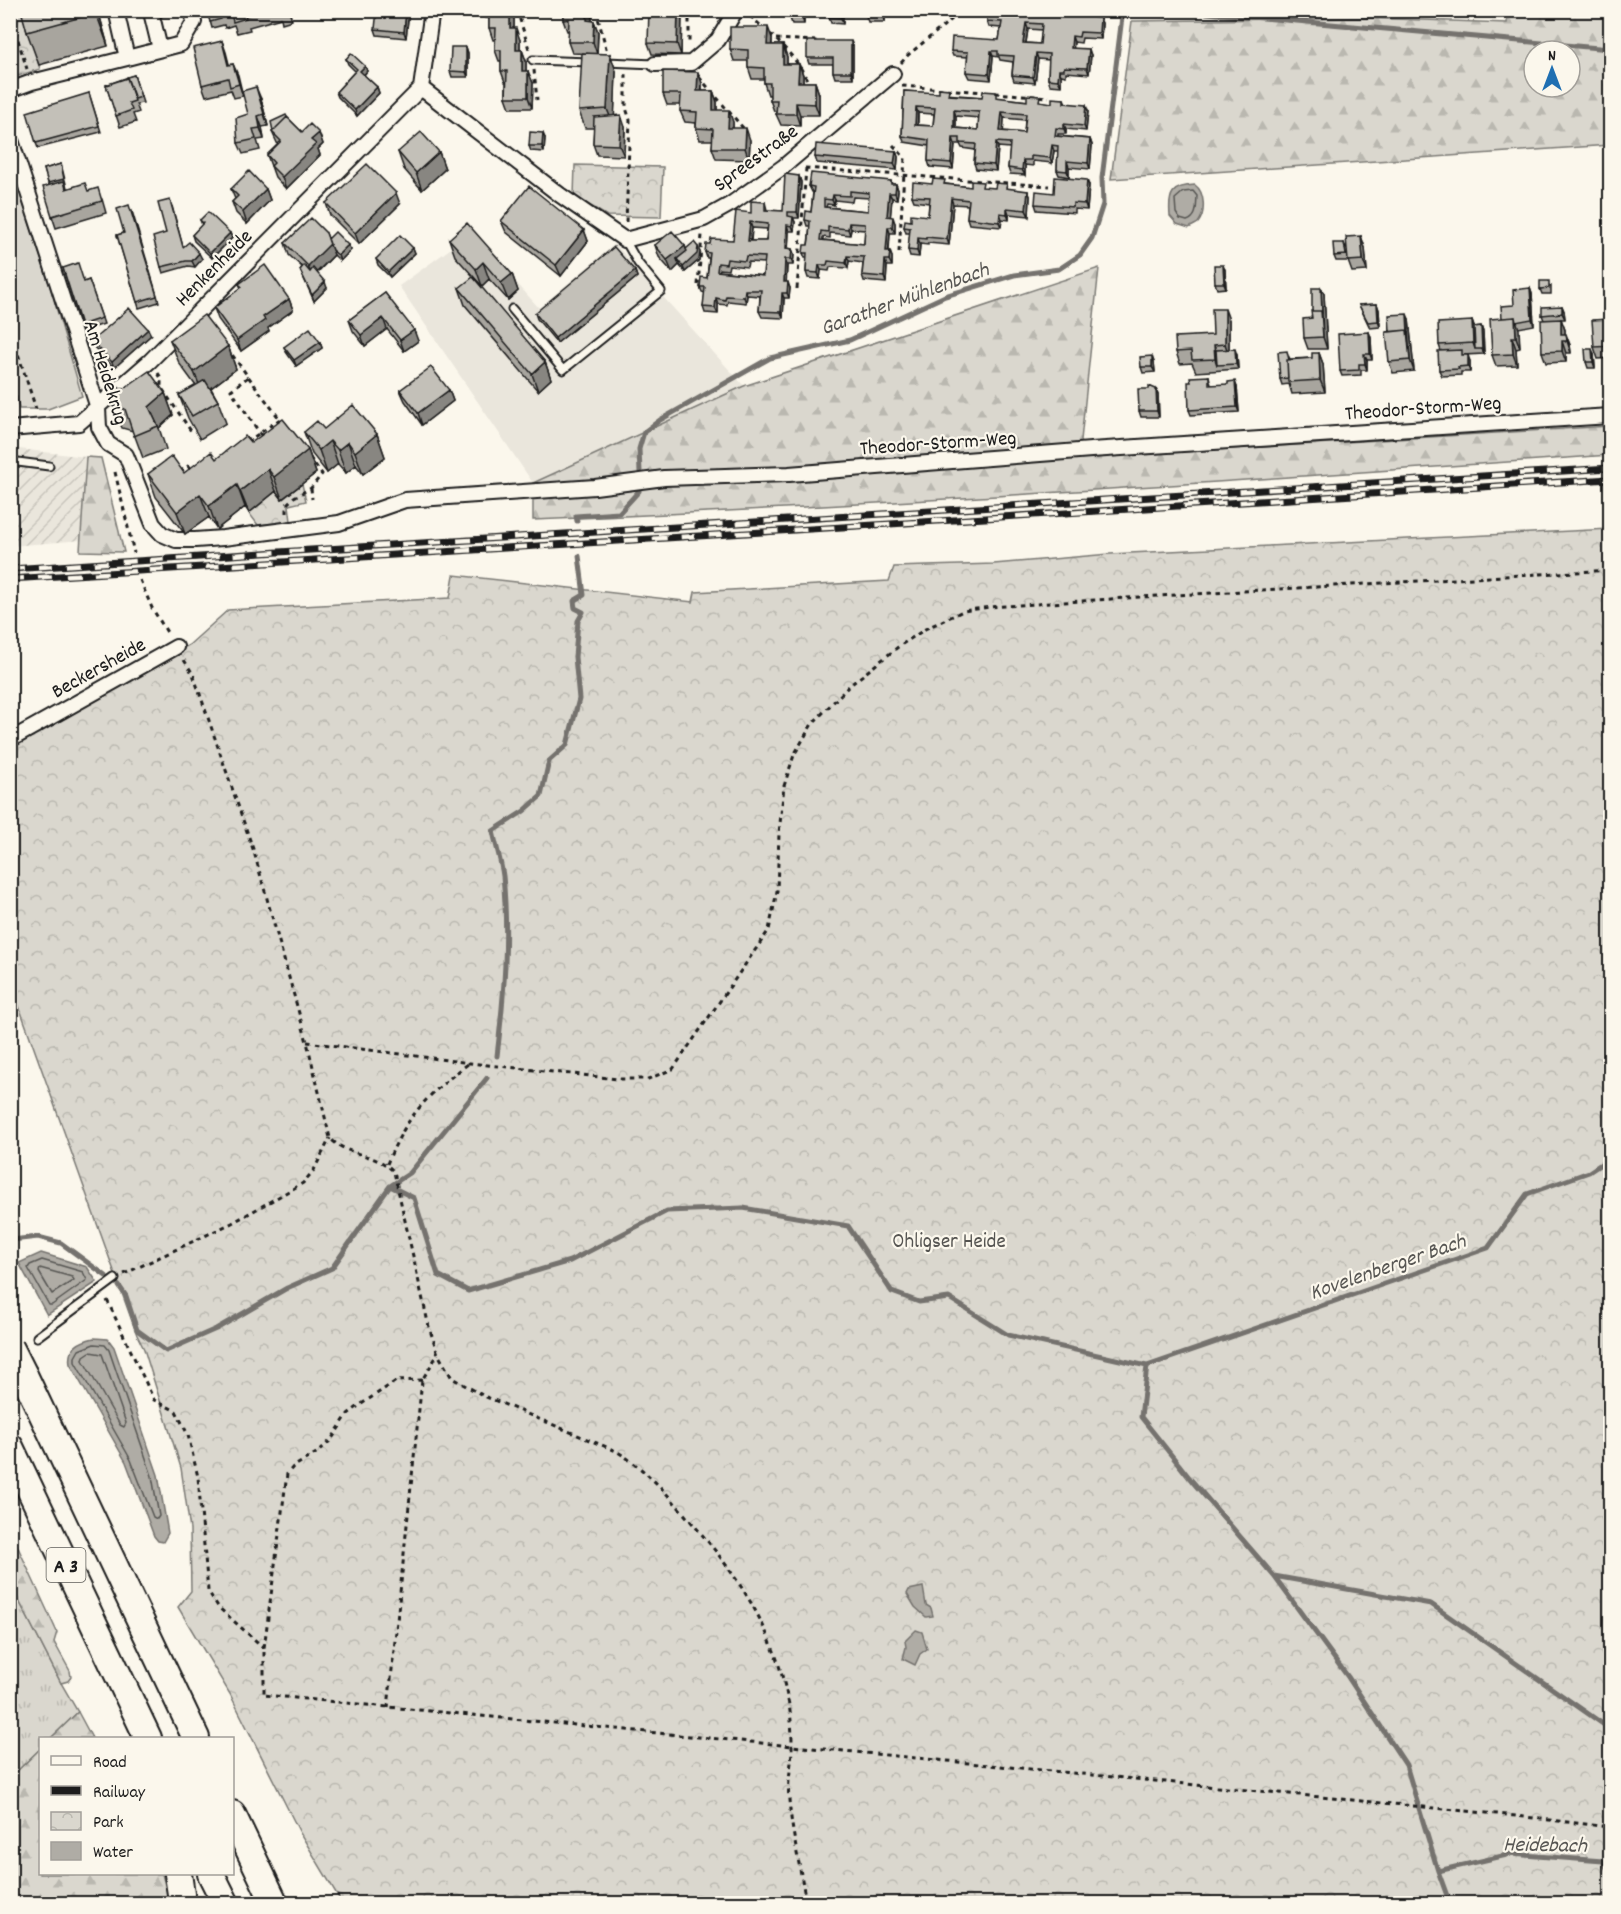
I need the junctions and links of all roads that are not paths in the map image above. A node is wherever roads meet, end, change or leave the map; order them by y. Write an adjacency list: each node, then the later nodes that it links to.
1 (116, 10): 7 (street)
2 (157, 10): 6 (street)
3 (192, 10): 6 (street)
4 (432, 10): 11 (street)
5 (742, 13): 9 (street)
6 (160, 49): 7 (street)
7 (128, 58): 12 (street)
8 (533, 60): 9 (lane)
9 (655, 64)
10 (897, 80): 14 (street, Spreestraße)
11 (421, 88): 14 (street); 16 (street, Henkenheide)
12 (10, 90)
13 (10, 136): 16 (street, Am Heidekrug)
14 (625, 240): 15 (lane)
15 (512, 309)
16 (98, 408): 18 (street, Henkenheide); 21 (street, Am Heidekrug)
17 (1611, 416): 21 (street, Theodor-Storm-Weg)
18 (10, 429)
19 (10, 461): 20 (lane)
20 (49, 466)
21 (273, 531)
22 (176, 647): 23 (street, Beckersheide)
23 (10, 740)
24 (115, 1279): 25 (lane)
25 (37, 1336)
26 (10, 1347): 31 (highway, A 3, bridge)
27 (10, 1447): 28 (highway, A 3)
28 (121, 1683): 29 (highway); 30 (highway, A 3)
29 (142, 1737)
30 (148, 1737)
31 (196, 1737)
32 (238, 1826): 35 (highway); 36 (highway)
33 (212, 1875): 34 (highway)
34 (226, 1904)
35 (274, 1904)
36 (289, 1904)

